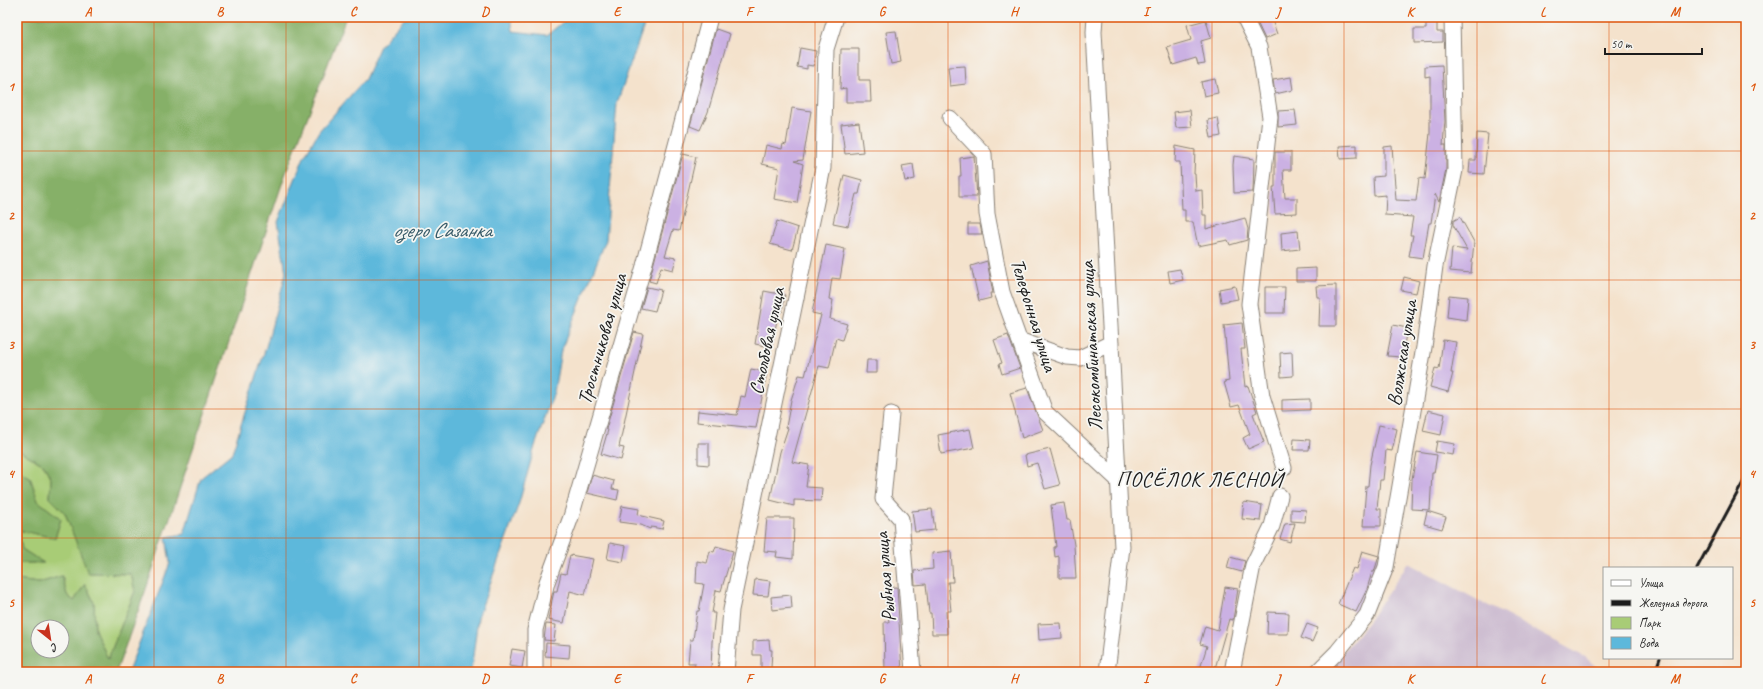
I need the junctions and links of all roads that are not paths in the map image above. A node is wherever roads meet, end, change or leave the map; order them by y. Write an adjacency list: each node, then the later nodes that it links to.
1 (710, 17): 13 (street, Тростниковая улица)
2 (836, 17): 14 (street, Столбовая улица)
3 (1095, 17): 8 (street, Лесокомбинатская улица)
4 (1244, 17): 10 (street)
5 (1452, 17): 18 (street, Волжская улица)
6 (950, 118): 7 (street, Телефонная улица)
7 (1019, 340): 8 (street); 11 (street, Телефонная улица)
8 (1111, 343): 11 (street, Лесокомбинатская улица)
9 (891, 414): 15 (street, Рыбная улица)
10 (1284, 468)
11 (1119, 481): 16 (street, Лесокомбинатская улица)
12 (1280, 496): 17 (street)
13 (535, 672)
14 (726, 672)
15 (913, 672)
16 (1107, 672)
17 (1232, 672)
18 (1317, 672)

